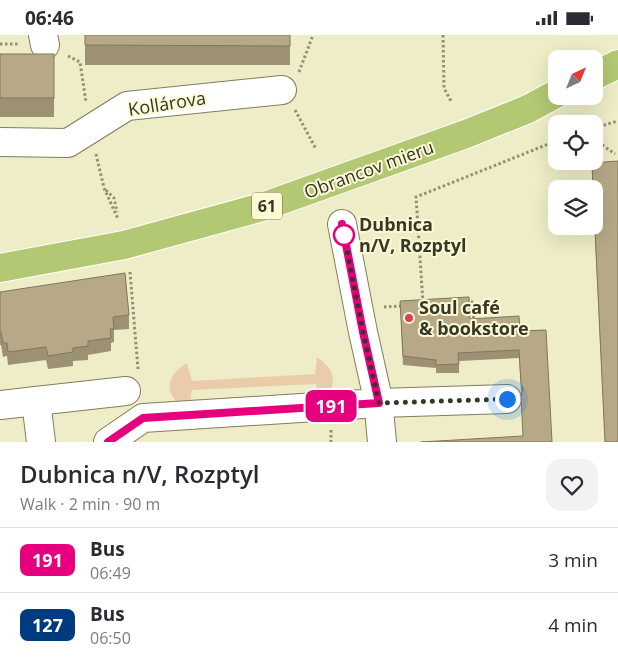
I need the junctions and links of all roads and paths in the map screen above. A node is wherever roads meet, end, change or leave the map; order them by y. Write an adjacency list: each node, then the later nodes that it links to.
1 (313, 35): 9 (path)
2 (443, 35): 11 (path)
3 (44, 40): 4 (path); 15 (path)
4 (0, 44)
5 (618, 63): 6 (main road)
6 (603, 72)
7 (618, 75): 8 (street)
8 (603, 76)
9 (282, 90): 15 (street, Kollárova)
10 (548, 99): 23 (main road, Obrancov mieru / 61)
11 (452, 103)
12 (618, 121): 14 (path)
13 (304, 125): 19 (path)
14 (603, 125)
15 (90, 131): 16 (street, Kollárova); 21 (path)
16 (0, 142)
17 (548, 144): 27 (path)
18 (603, 145): 20 (path)
19 (316, 149)
20 (615, 154)
21 (104, 188): 21 (path)
22 (342, 224): 28 (street)
23 (0, 268)
24 (130, 272): 30 (path)
25 (463, 302): 29 (path)
26 (405, 305): 28 (path)
27 (414, 305)
28 (358, 309): 33 (street)
29 (483, 322)
30 (132, 380): 32 (street)
31 (507, 399): 33 (street)
32 (36, 401): 34 (street); 35 (street)
33 (379, 403): 36 (street); 37 (street)
34 (0, 405)
35 (41, 442)
36 (108, 442)
37 (382, 442)

